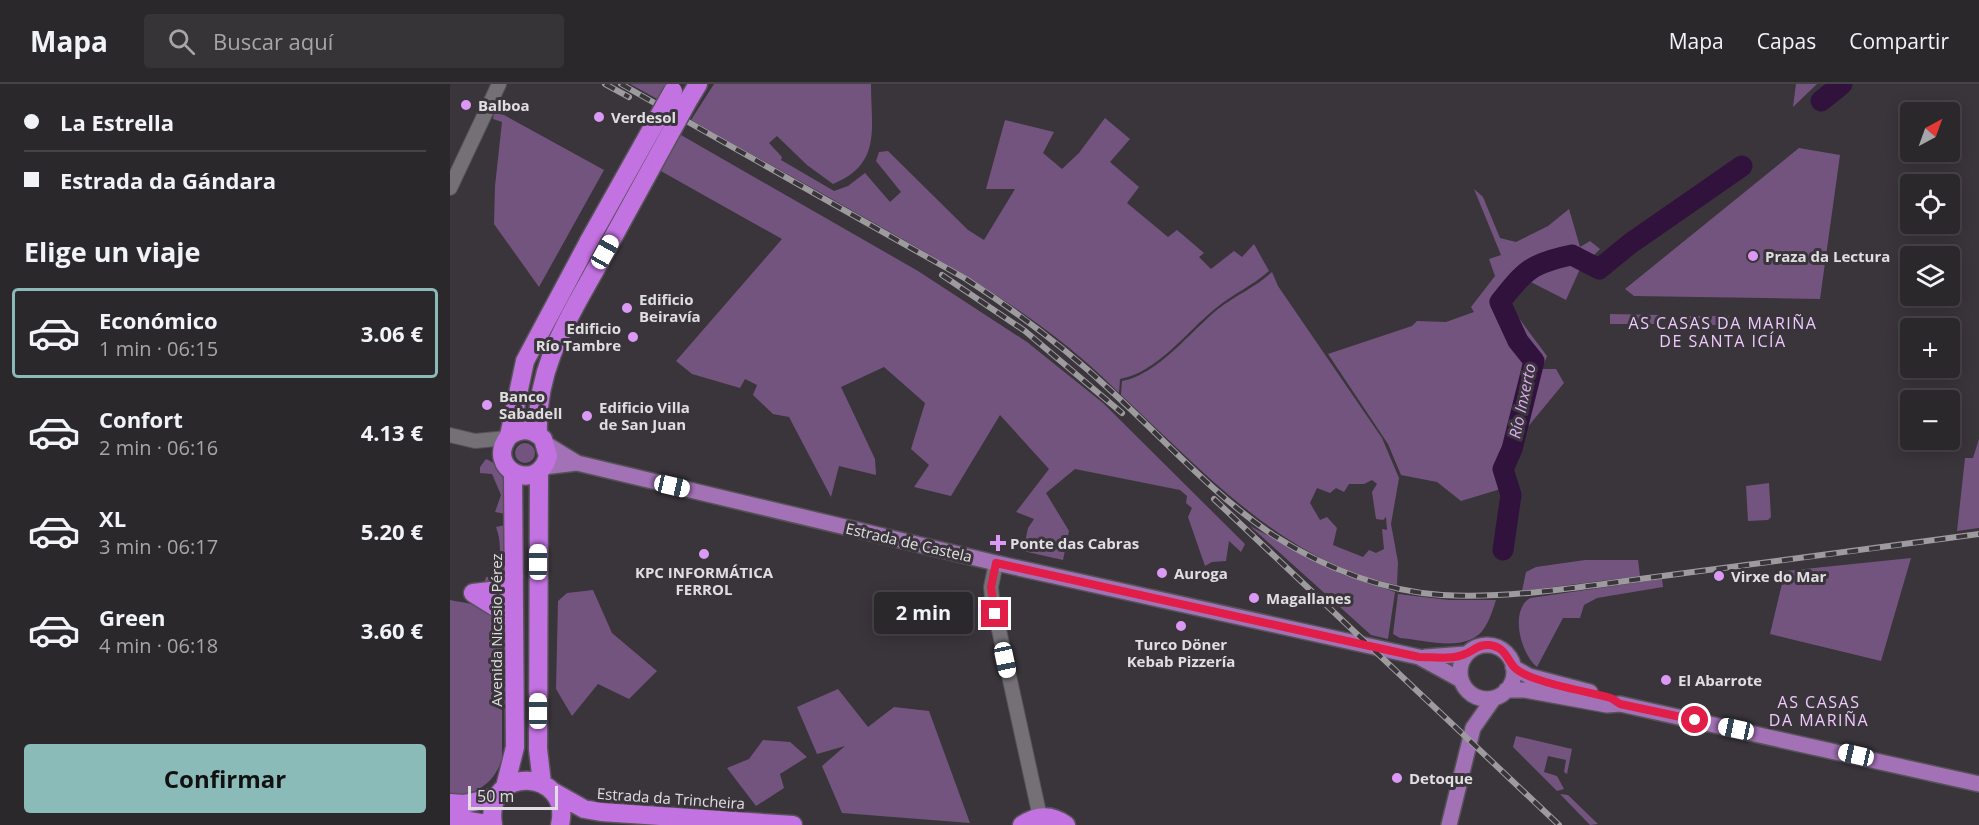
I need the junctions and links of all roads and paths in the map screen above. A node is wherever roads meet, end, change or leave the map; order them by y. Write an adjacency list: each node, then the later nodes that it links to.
1 (499, 84): 3 (street)
2 (684, 90): 5 (highway, bridge); 6 (highway, bridge)
3 (450, 188)
4 (450, 435): 7 (street)
5 (508, 437): 6 (highway); 7 (street); 9 (highway)
6 (542, 439): 8 (main road); 10 (highway)
7 (475, 441): 9 (street)
8 (577, 464): 10 (main road); 11 (main road, Estrada de Castela)
9 (508, 466): 10 (highway); 12 (highway, Avenida Nicasio Pérez)
10 (541, 469): 22 (highway)
11 (996, 563): 15 (main road, Estrada de Castela); 25 (street)
12 (514, 576): 13 (highway, Avenida Nicasio Pérez); 13 (highway)
13 (513, 618): 23 (highway, Avenida Nicasio Pérez)
14 (1466, 654): 15 (main road); 16 (main road); 17 (main road)
15 (1419, 657): 17 (main road)
16 (1513, 667): 18 (main road); 19 (main road)
17 (1464, 685): 18 (main road); 20 (main road)
18 (1500, 694): 19 (main road); 20 (main road)
19 (1620, 704): 21 (main road)
20 (1473, 728): 27 (main road)
21 (1979, 784)
22 (547, 787): 23 (highway); 29 (highway); 30 (highway, Estrada da Trincheira)
23 (501, 792): 24 (highway); 28 (highway, Avenida Nicasio Pérez)
24 (450, 803)
25 (1040, 817): 31 (highway); 32 (highway)
26 (450, 818): 28 (highway)
27 (1448, 824)
28 (493, 825)
29 (560, 825)
30 (793, 825)
31 (1022, 825)
32 (1066, 825)

